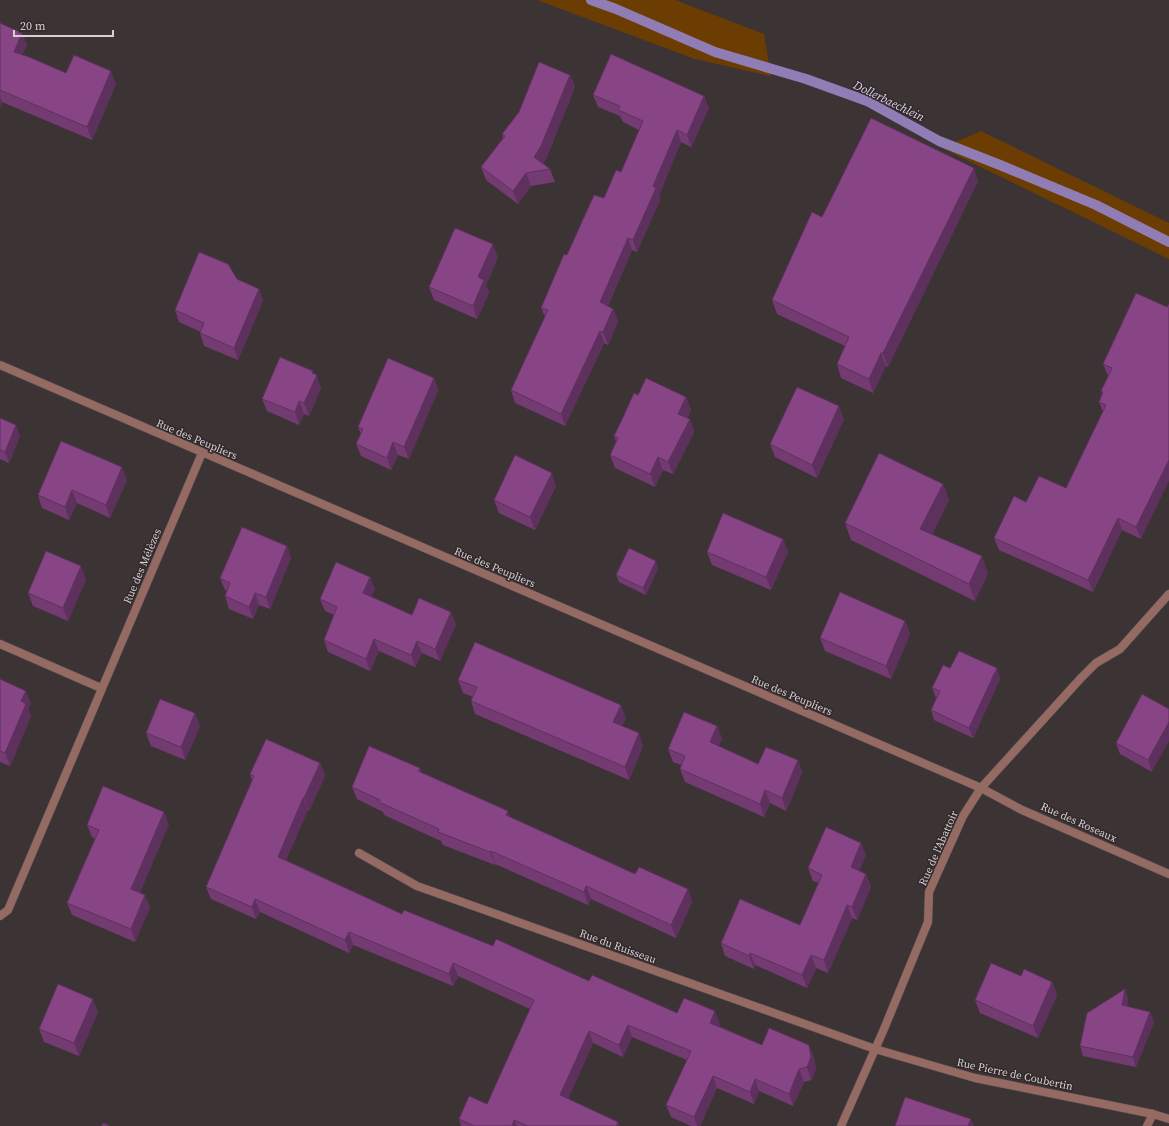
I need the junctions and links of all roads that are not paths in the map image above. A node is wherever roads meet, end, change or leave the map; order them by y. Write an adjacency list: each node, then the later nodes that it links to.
1 (0, 365): 2 (street, Rue des Peupliers)
2 (202, 453): 5 (street, Rue des Mélèzes); 6 (street, Rue des Peupliers)
3 (1169, 594): 6 (street, Rue de l'Abattoir)
4 (0, 644): 5 (street)
5 (101, 688): 9 (street, Rue des Mélèzes)
6 (982, 788): 8 (street, Rue des Roseaux); 10 (street, Rue de l'Abattoir)
7 (359, 853): 10 (street, Rue du Ruisseau)
8 (1169, 874)
9 (0, 916)
10 (875, 1049): 11 (street, Rue Pierre de Coubertin); 13 (street, Rue de l'Abattoir)
11 (1153, 1114): 12 (street, Rue Pierre de Coubertin); 14 (street)
12 (1169, 1119)
13 (841, 1126)
14 (1147, 1126)

